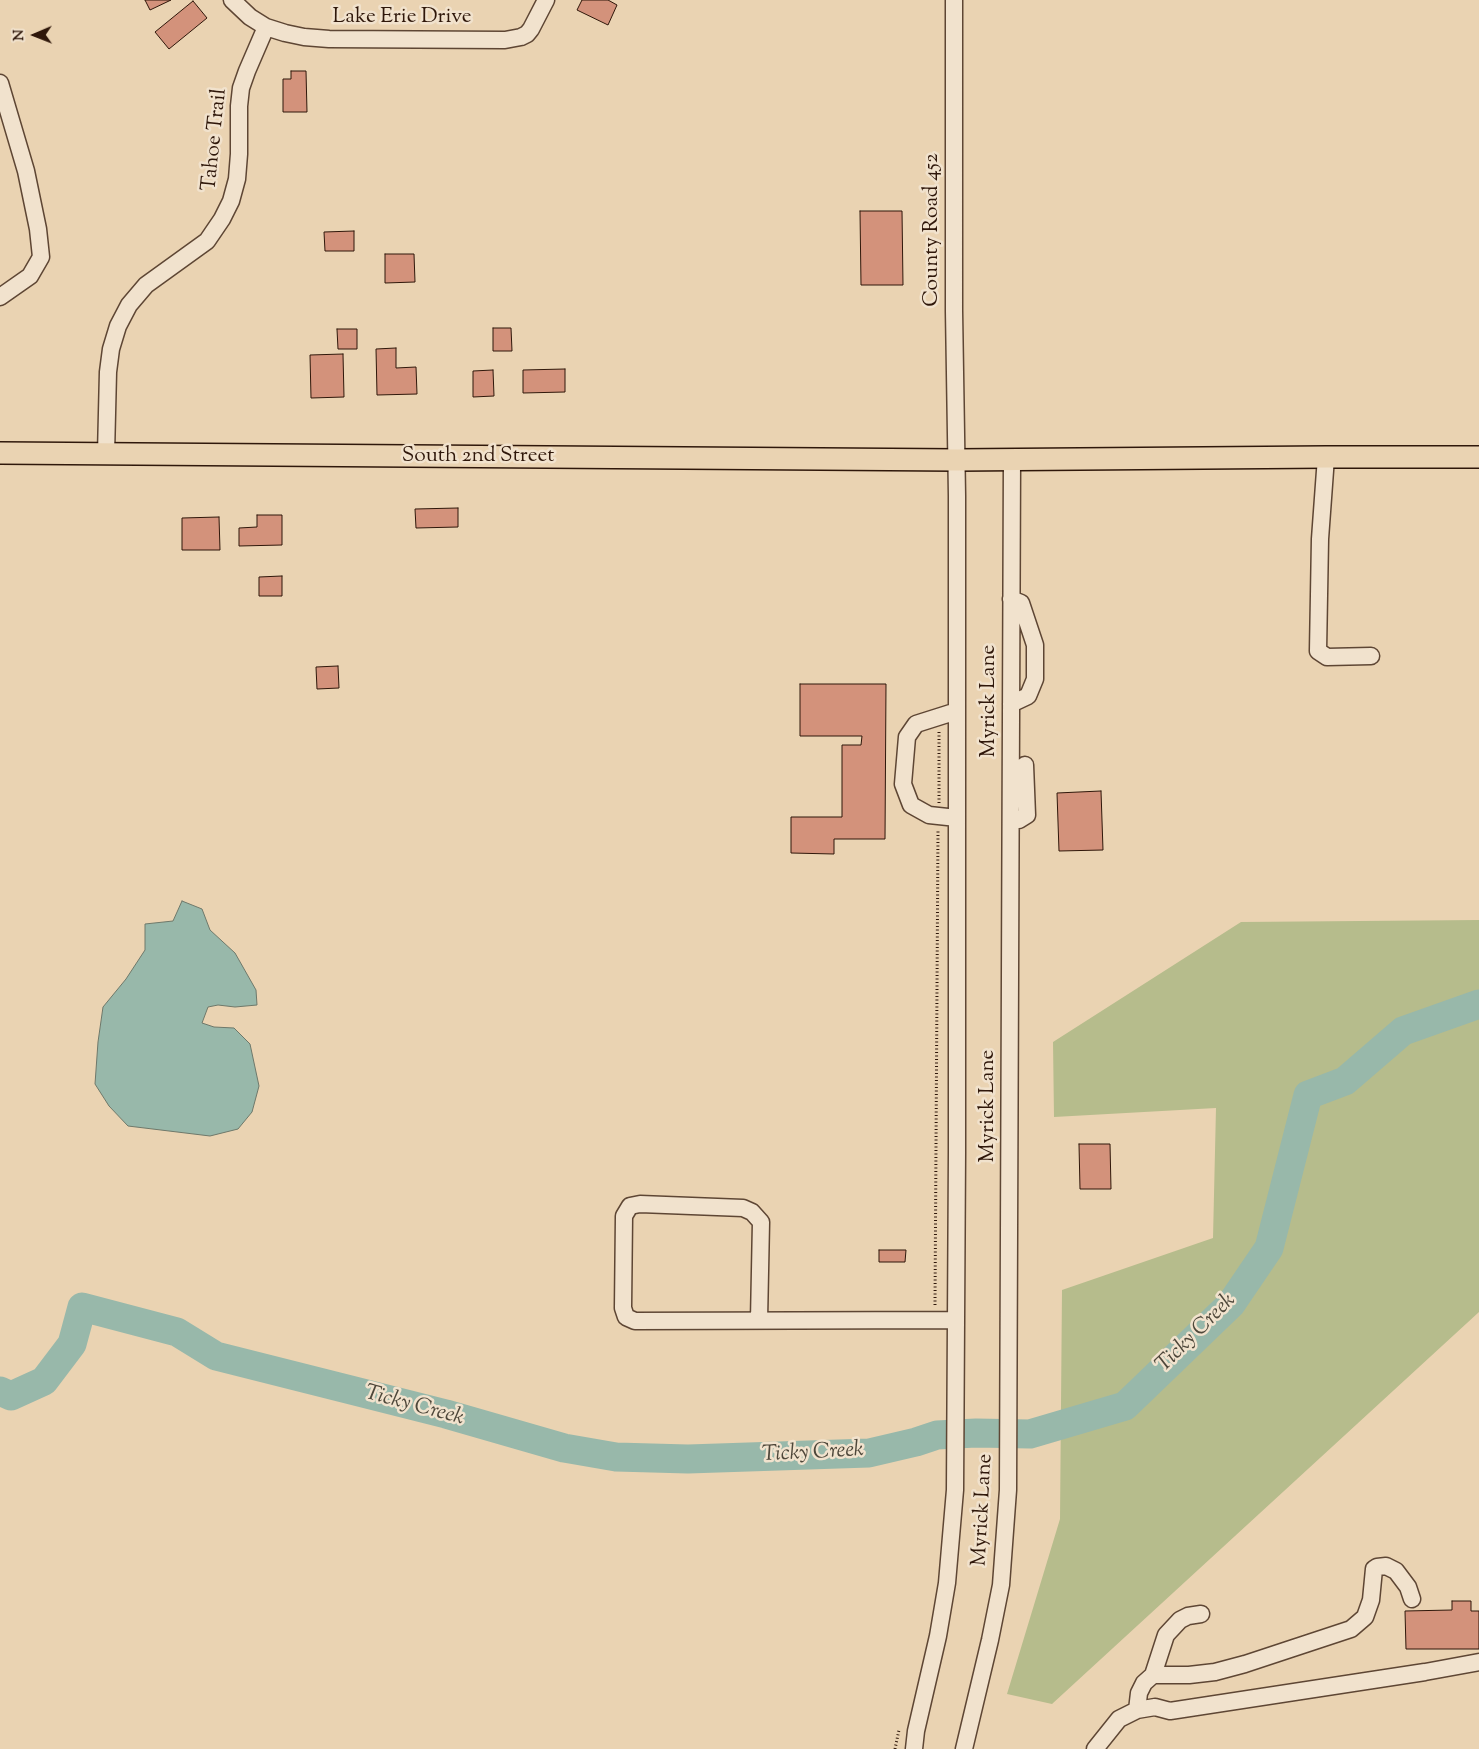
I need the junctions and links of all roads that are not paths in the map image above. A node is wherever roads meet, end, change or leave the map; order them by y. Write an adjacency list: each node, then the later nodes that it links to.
1 (232, 0): 4 (street, Lake Erie Drive)
2 (546, 0): 4 (street, Lake Erie Drive)
3 (954, 0): 12 (street, County Road 452)
4 (266, 27): 8 (street, Tahoe Trail)
5 (0, 83): 6 (street)
6 (0, 296)
7 (0, 454): 8 (main road, South 2nd Street)
8 (106, 454): 12 (main road, South 2nd Street)
9 (1326, 457): 10 (main road, South 2nd Street); 11 (main road, South 2nd Street); 14 (street)
10 (1479, 458)
11 (1012, 459): 12 (main road, South 2nd Street); 13 (street, Myrick Lane)
12 (957, 460): 16 (street, Myrick Lane)
13 (1011, 599): 15 (street, Myrick Lane); 15 (street)
14 (1370, 656)
15 (1011, 704): 19 (street, Myrick Lane)
16 (957, 711): 18 (street, Myrick Lane); 18 (street)
17 (1026, 765): 19 (street)
18 (957, 818): 21 (street, Myrick Lane)
19 (1011, 820): 28 (street, Myrick Lane)
20 (760, 1320): 20 (street); 21 (street)
21 (956, 1320): 27 (street, Myrick Lane)
22 (1412, 1599): 25 (street)
23 (1201, 1614): 25 (street)
24 (1479, 1662): 26 (street)
25 (1153, 1675): 26 (street)
26 (1137, 1710): 29 (street)
27 (914, 1749)
28 (964, 1749)
29 (1095, 1749)

